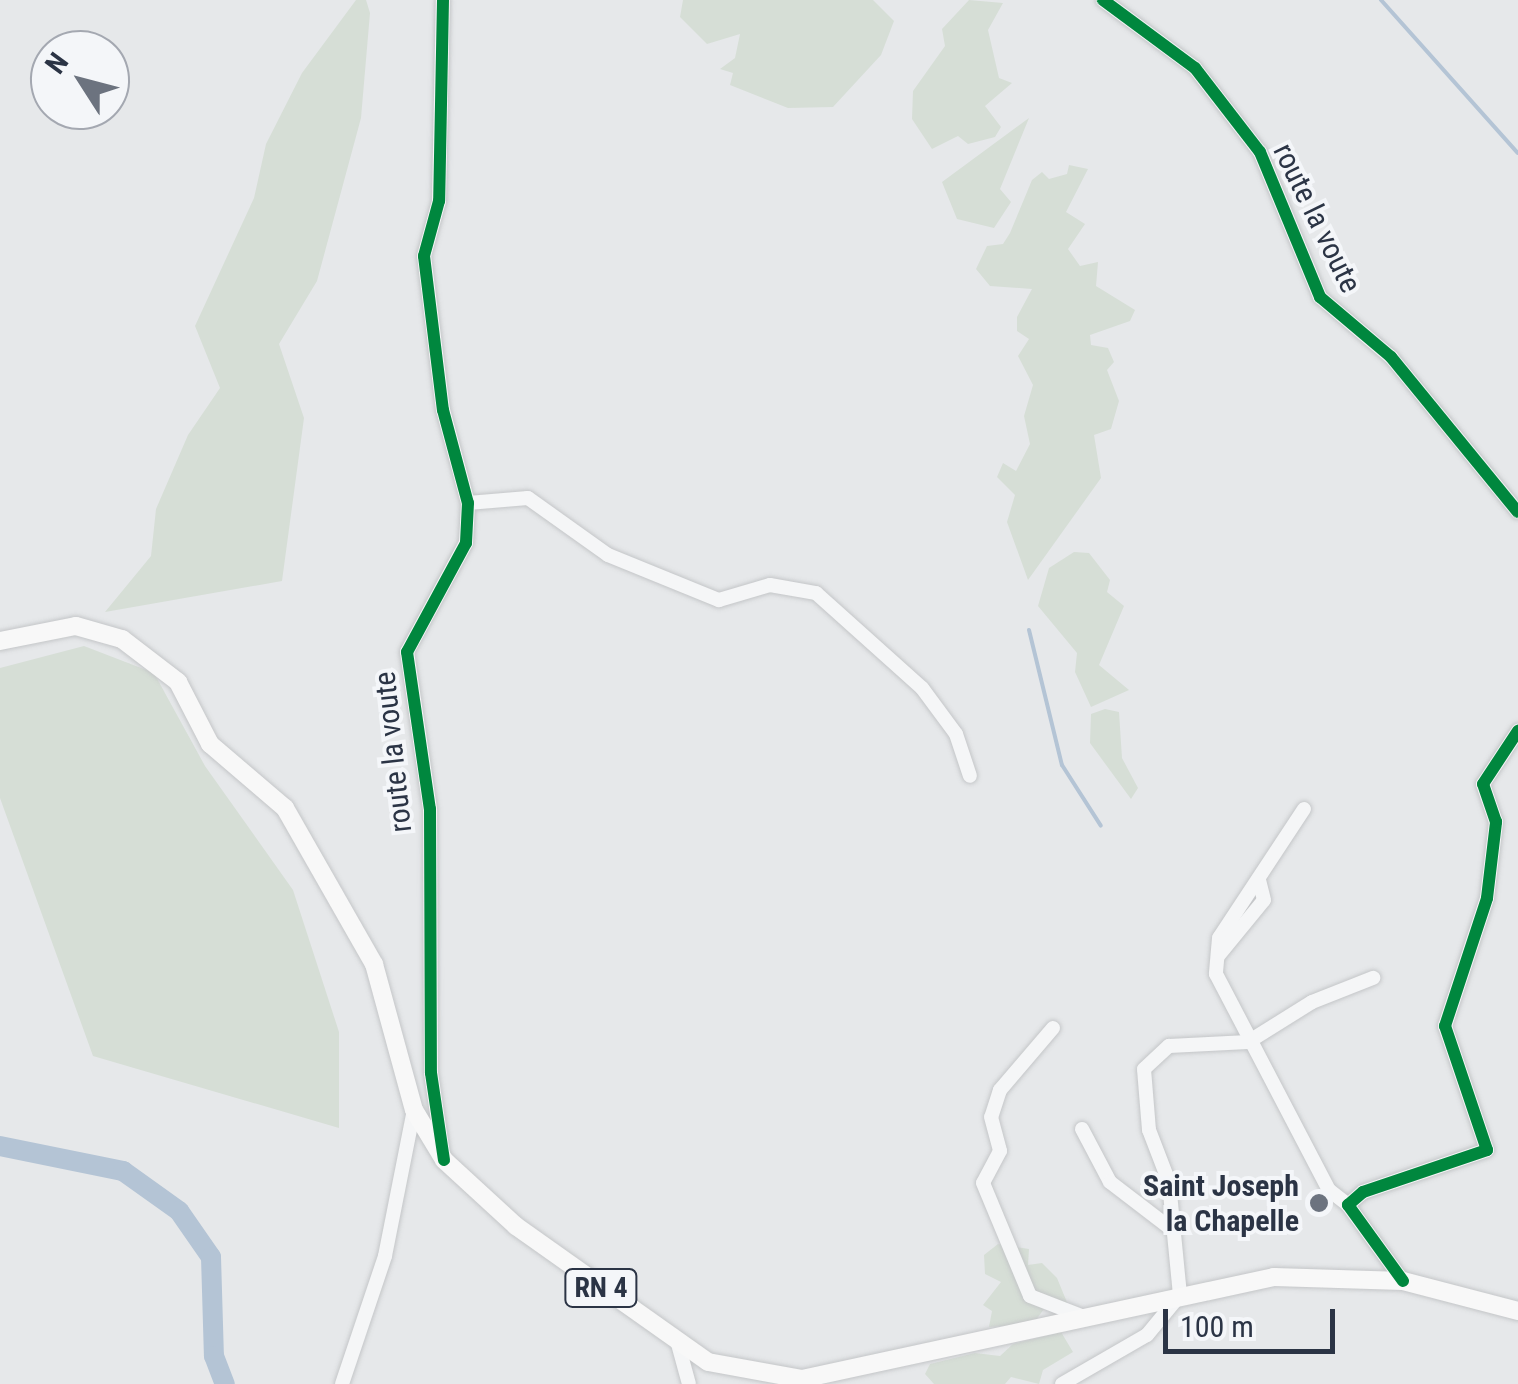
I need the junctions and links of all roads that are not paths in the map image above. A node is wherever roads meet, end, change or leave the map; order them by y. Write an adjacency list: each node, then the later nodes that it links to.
1 (443, 0): 3 (street, route la voute)
2 (1103, 0): 4 (street, route la voute)
3 (468, 503): 7 (street); 14 (street, route la voute)
4 (1518, 512)
5 (0, 640): 12 (main road, RN 4)
6 (1518, 731): 15 (street)
7 (970, 776)
8 (1304, 809): 11 (street)
9 (1373, 978): 11 (street)
10 (1053, 1028): 20 (street)
11 (1248, 1042): 15 (street); 16 (street)
12 (414, 1110): 14 (main road, RN 4); 22 (street)
13 (1082, 1129): 16 (street)
14 (444, 1160): 21 (main road, RN 4)
15 (1348, 1206): 17 (street)
16 (1170, 1228): 18 (street)
17 (1403, 1282): 18 (main road, RN 4); 19 (main road, RN 4)
18 (1180, 1294): 20 (main road, RN 4); 24 (street)
19 (1518, 1312)
20 (1085, 1317): 21 (main road, RN 4)
21 (678, 1344): 23 (street)
22 (342, 1384)
23 (689, 1384)
24 (1062, 1384)

